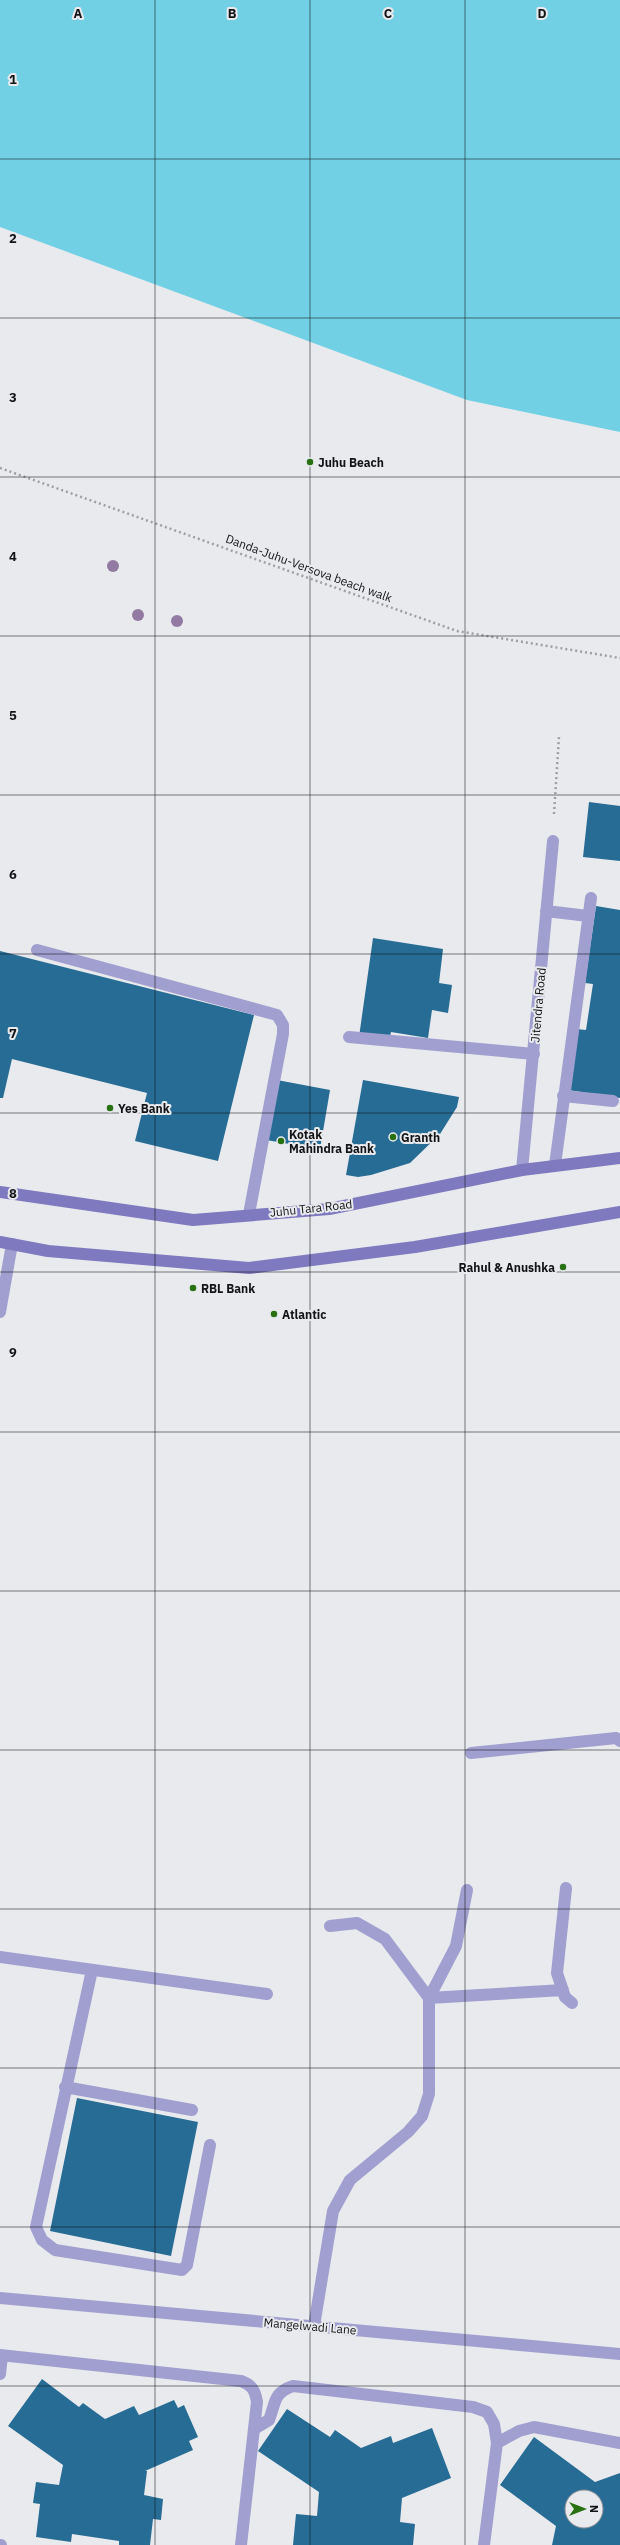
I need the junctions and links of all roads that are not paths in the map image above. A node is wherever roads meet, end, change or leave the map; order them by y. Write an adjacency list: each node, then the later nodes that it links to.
1 (553, 841): 3 (street, Jitendra Road)
2 (590, 898): 4 (street)
3 (546, 911): 4 (street); 7 (street, Jitendra Road)
4 (588, 916): 8 (street)
5 (37, 950): 15 (street)
6 (349, 1037): 7 (street)
7 (534, 1054): 12 (street, Jitendra Road)
8 (563, 1096): 9 (street); 11 (street)
9 (613, 1101)
10 (620, 1158): 11 (main road, Juhu Tara Road)
11 (555, 1165): 12 (main road, Juhu Tara Road)
12 (522, 1170): 15 (main road, Juhu Tara Road)
13 (0, 1192): 15 (main road, Juhu Tara Road)
14 (620, 1212): 17 (main road)
15 (249, 1214)
16 (0, 1242): 17 (main road)
17 (12, 1244): 18 (street)
18 (0, 1312)
19 (620, 1741): 20 (street)
20 (471, 1753)
21 (566, 1888): 26 (street)
22 (467, 1890): 28 (street)
23 (330, 1926): 28 (street)
24 (0, 1957): 25 (street)
25 (92, 1970): 27 (street); 30 (street)
26 (563, 1990): 28 (street); 29 (street)
27 (267, 1994)
28 (429, 1998): 34 (street)
29 (572, 2003)
30 (65, 2087): 31 (street); 32 (street)
31 (192, 2110)
32 (210, 2145)
33 (0, 2298): 34 (street, Mangelwadi Lane)
34 (314, 2326): 35 (street, Mangelwadi Lane)
35 (620, 2354)
36 (1, 2356): 37 (street); 38 (street)
37 (0, 2374)
38 (254, 2429): 39 (street); 41 (street)
39 (497, 2442): 40 (street); 42 (street)
40 (620, 2443)
41 (242, 2545)
42 (484, 2545)

